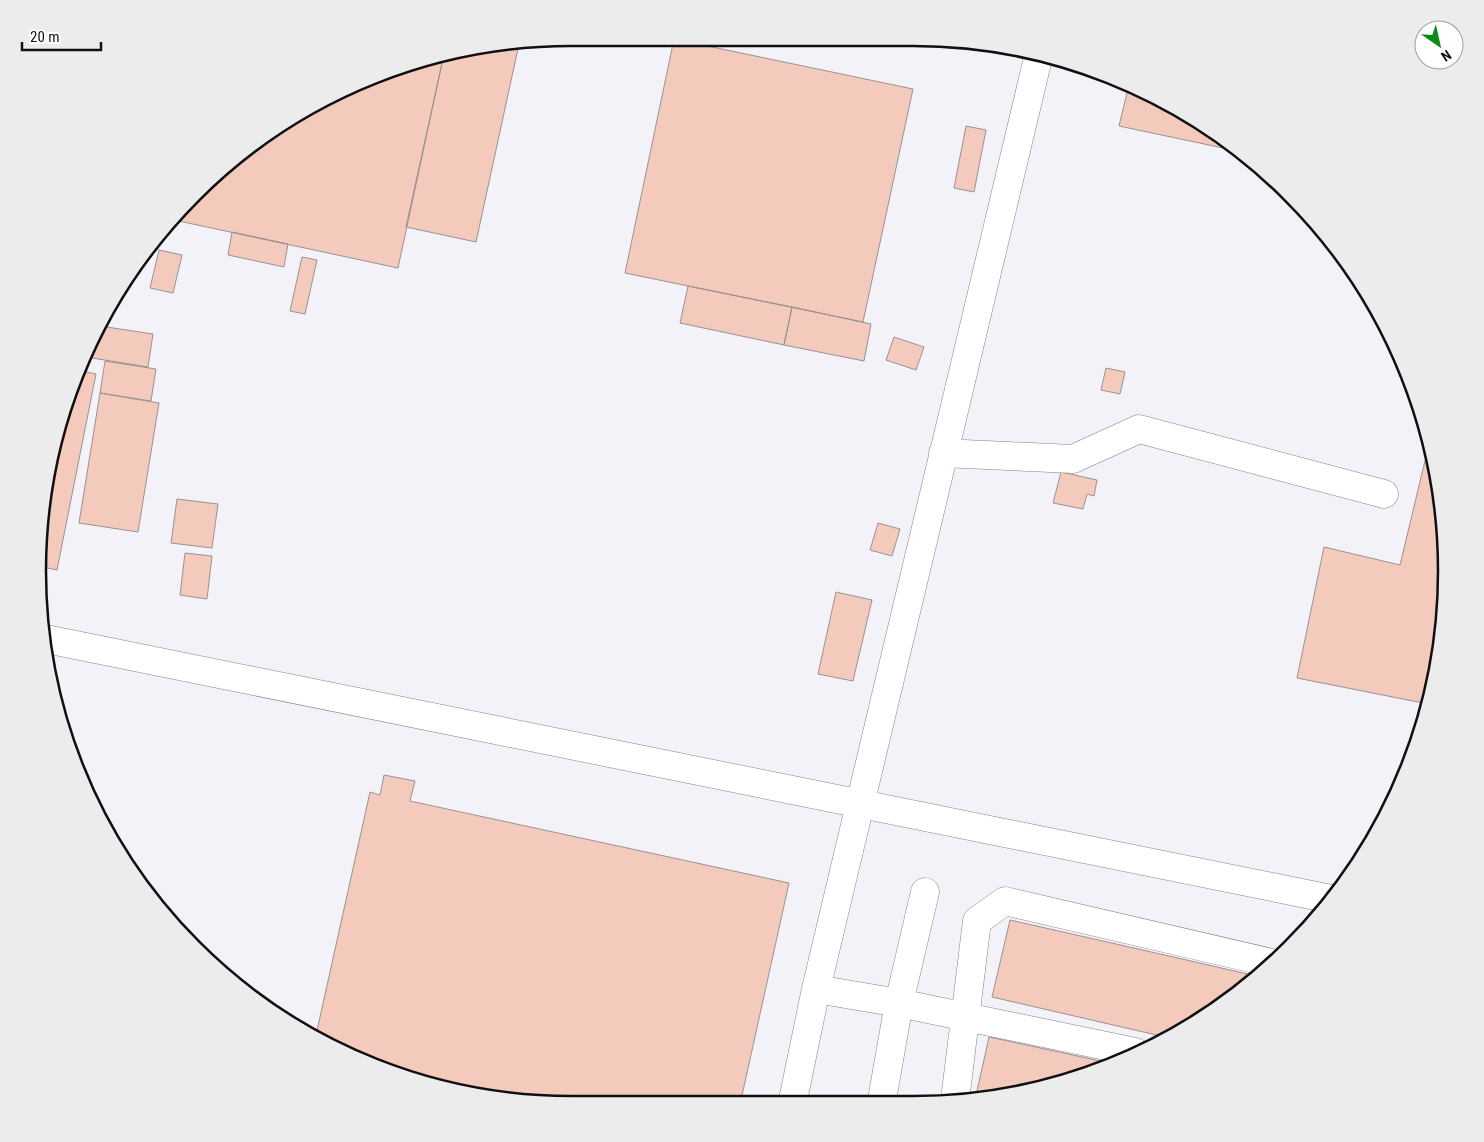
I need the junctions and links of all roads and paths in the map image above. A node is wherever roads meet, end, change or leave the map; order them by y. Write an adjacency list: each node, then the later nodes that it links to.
1 (1037, 61): 2 (street)
2 (944, 453): 3 (street); 5 (street)
3 (1384, 494)
4 (51, 640): 5 (street)
5 (860, 804): 7 (street); 9 (street)
6 (925, 892): 10 (street)
7 (1323, 897)
8 (1264, 961): 11 (street)
9 (816, 990): 10 (street); 14 (street)
10 (899, 1003): 11 (street); 15 (street)
11 (965, 1018): 12 (street); 13 (street)
12 (1126, 1050)
13 (956, 1094)
14 (793, 1096)
15 (883, 1096)

